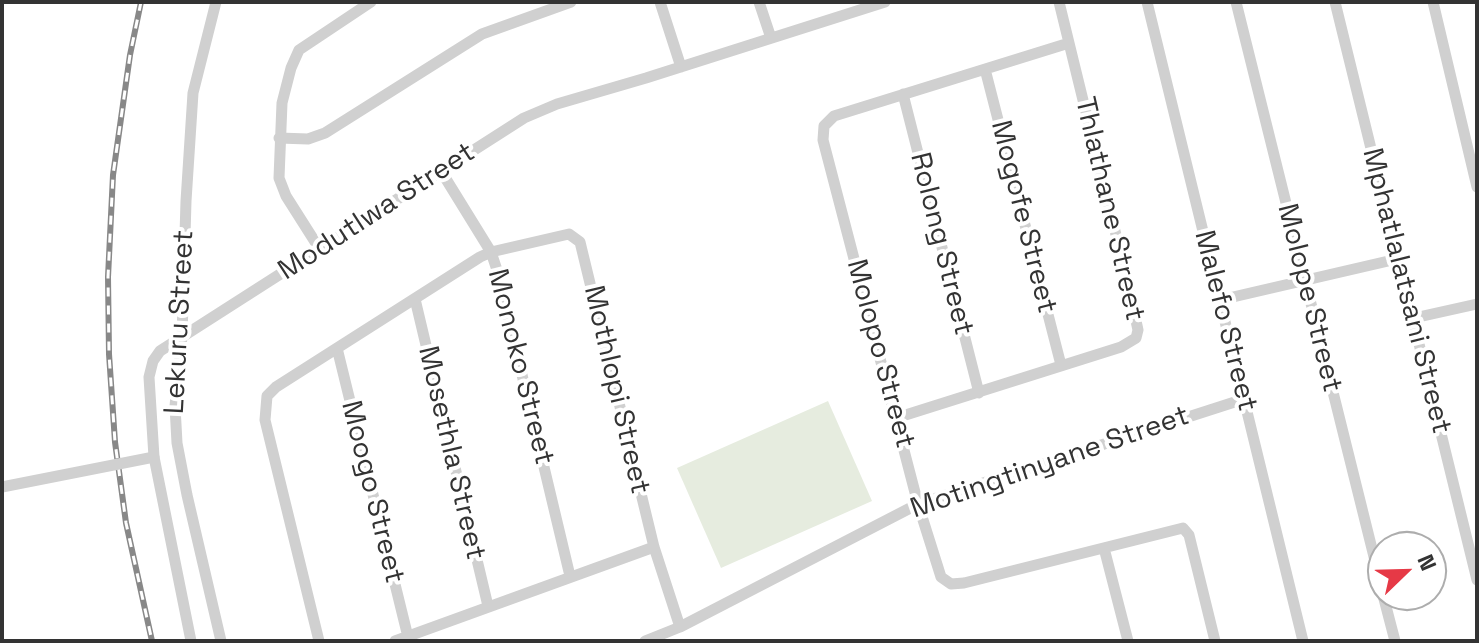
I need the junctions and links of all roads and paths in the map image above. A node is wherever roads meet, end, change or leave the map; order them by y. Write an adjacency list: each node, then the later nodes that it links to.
1 (216, 2): 28 (street, Lekuru Street)
2 (571, 2): 17 (street)
3 (660, 2): 14 (street)
4 (759, 2): 12 (street)
5 (885, 2): 12 (street, Modutlwa Street)
6 (1059, 2): 13 (street, Thlathane Street)
7 (1147, 2): 25 (street, Malefo Street)
8 (1236, 2): 23 (street, Molope Street)
9 (1335, 2): 22 (street, Mphatlalatsani Street)
10 (1433, 2): 19 (street)
11 (365, 4): 17 (street)
12 (771, 38): 14 (street, Modutlwa Street)
13 (1069, 43): 15 (street); 30 (street, Thlathane Street)
14 (681, 67): 18 (street, Modutlwa Street)
15 (985, 69): 16 (street); 30 (street, Mogofe Street)
16 (903, 94): 31 (street, Rolong Street); 33 (street, Molopo Street)
17 (279, 138): 20 (street)
18 (441, 171): 20 (street, Modutlwa Street); 21 (street, Monoko Street)
19 (1477, 187)
20 (319, 248): 28 (street, Modutlwa Street)
21 (491, 252): 24 (street, Mothlopi Street); 38 (street, Mothlopi Street); 40 (street, Monoko Street)
22 (1397, 259): 23 (street); 27 (street, Mphatlalatsani Street)
23 (1305, 280): 25 (street); 37 (street, Molope Street)
24 (415, 299): 29 (street, Mothlopi Street); 42 (street, Mosethla Street)
25 (1220, 300): 32 (street, Malefo Street)
26 (1477, 304): 27 (street)
27 (1414, 318): 41 (street, Mphatlalatsani Street)
28 (182, 337): 34 (street, Modutlwa Street); 47 (street, Lekuru Street)
29 (337, 348): 45 (street, Moogo Street); 48 (street, Mothlopi Street)
30 (1061, 365): 31 (street)
31 (979, 393): 33 (street)
32 (1244, 399): 36 (street, Motingtinyane Street); 53 (street, Malefo Street)
33 (896, 418): 36 (street, Molopo Street)
34 (154, 457): 35 (street, bridge); 46 (street, Modutlwa Street)
35 (2, 487)
36 (918, 504): 39 (street, Molopo Street); 44 (street, Motingtinyane Street)
37 (1367, 531)
38 (654, 547): 40 (street); 44 (street, Mothlopi Street)
39 (1104, 548): 51 (street); 52 (street)
40 (570, 576): 42 (street)
41 (1477, 580)
42 (488, 606): 45 (street)
43 (1387, 611): 54 (street, Molope Street)
44 (680, 627): 50 (street, Motingtinyane Street)
45 (408, 637): 49 (street)
46 (191, 641)
47 (221, 641)
48 (319, 641)
49 (395, 641)
50 (645, 641)
51 (1128, 641)
52 (1215, 641)
53 (1303, 641)
54 (1395, 641)

